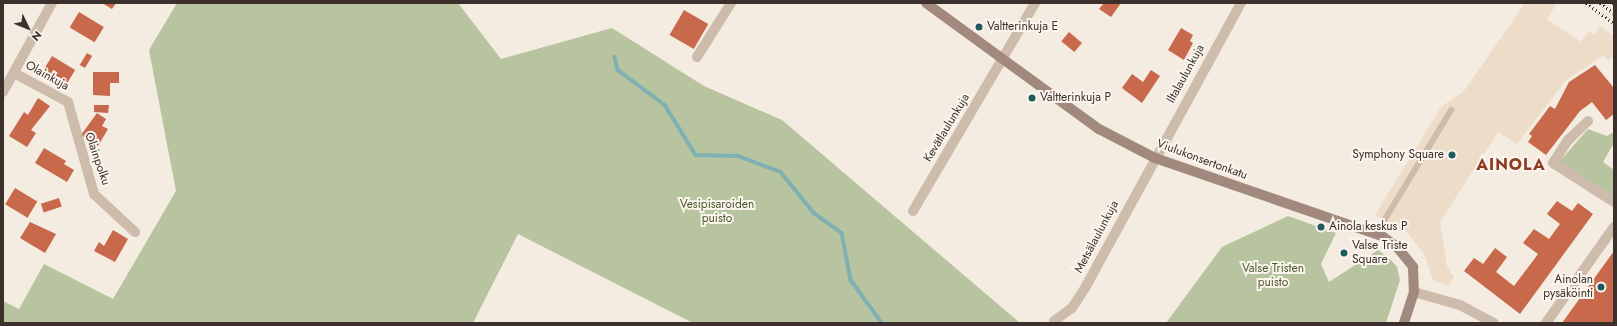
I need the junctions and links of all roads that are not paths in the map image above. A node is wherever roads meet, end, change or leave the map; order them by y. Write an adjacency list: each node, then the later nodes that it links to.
1 (52, 3): 8 (street)
2 (731, 3): 6 (street)
3 (926, 3): 7 (street, Viulukonsertonkatu)
4 (1035, 3): 7 (street, Kevätlaulunkuja)
5 (1241, 3): 13 (street, Iltalaulunkuja)
6 (697, 57)
7 (1003, 59): 13 (street, Viulukonsertonkatu); 15 (street, Kevätlaulunkuja)
8 (14, 72): 9 (street); 10 (street, Olainkuja)
9 (3, 92)
10 (68, 102): 17 (street, Olainpolku)
11 (1451, 110): 18 (lane)
12 (1588, 122): 14 (street)
13 (1155, 158): 18 (street, Viulukonsertonkatu); 20 (street, Metsälaulunkuja)
14 (1614, 202)
15 (913, 211)
16 (1614, 228): 23 (street)
17 (136, 232)
18 (1376, 234): 19 (street, Viulukonsertonkatu)
19 (1414, 292): 21 (street, Viulukonsertonkatu); 22 (street)
20 (1053, 322)
21 (1404, 323)
22 (1494, 323)
23 (1546, 323)

